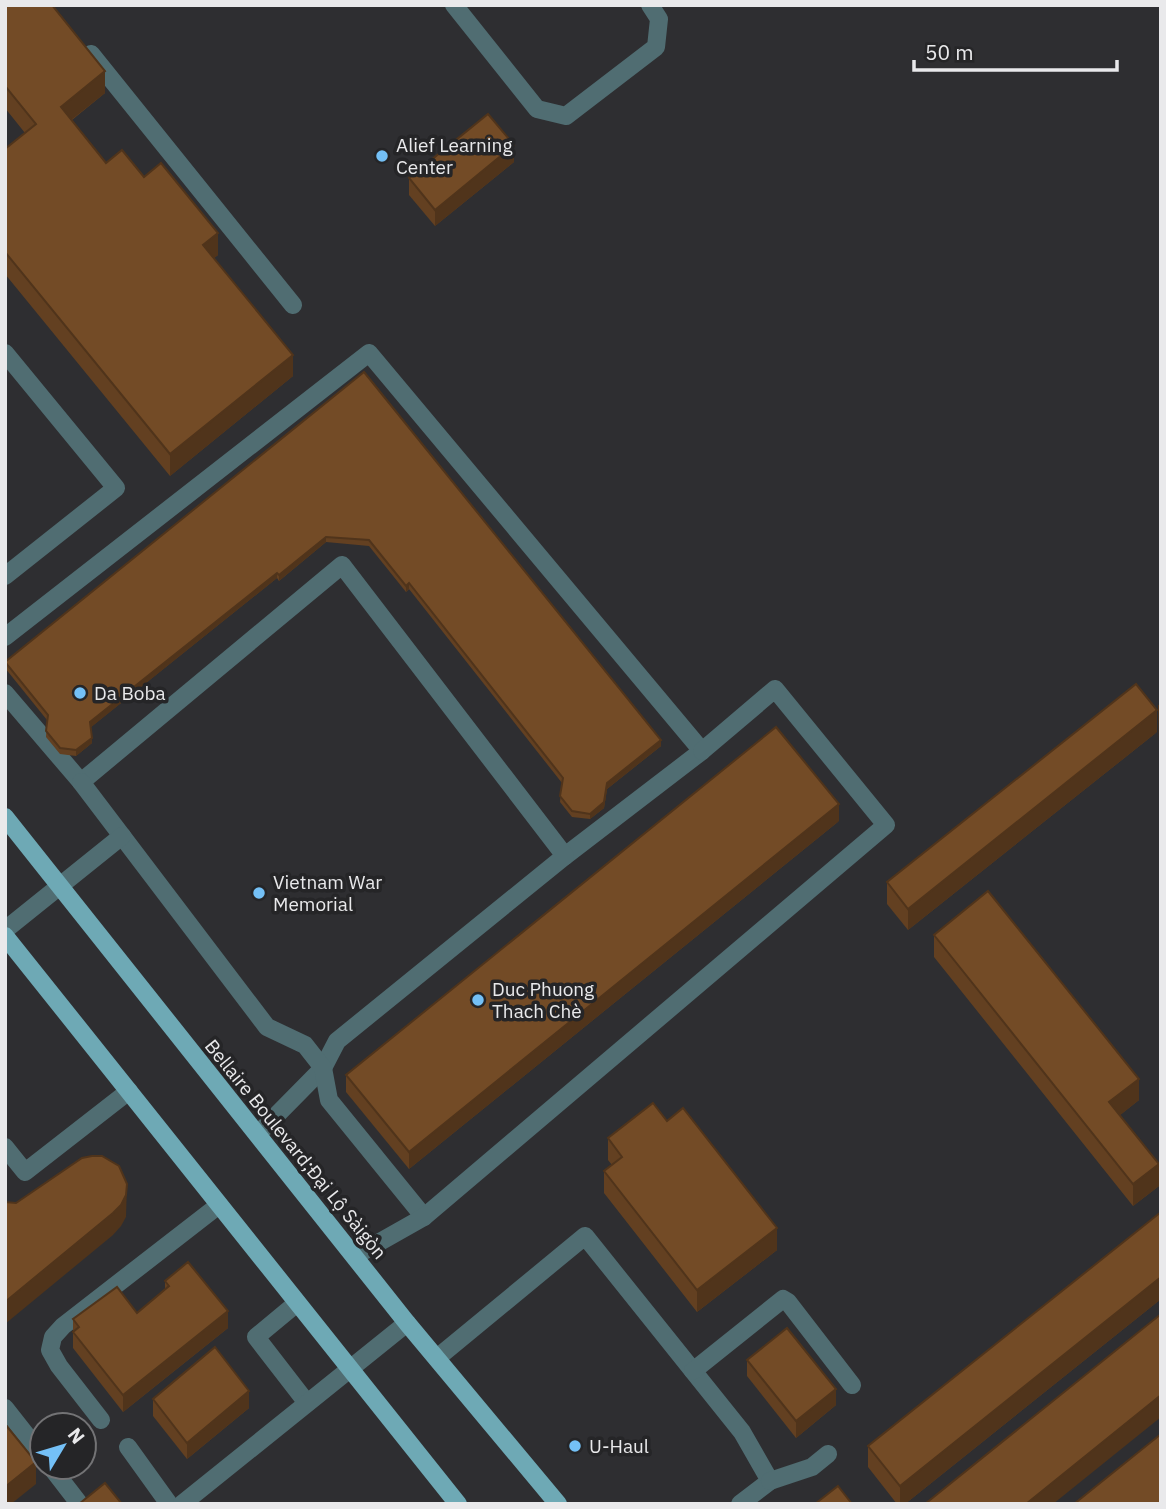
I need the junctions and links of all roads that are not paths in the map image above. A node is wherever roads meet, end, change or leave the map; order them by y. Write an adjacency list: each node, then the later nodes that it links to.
1 (454, 5): 2 (street)
2 (650, 5)
3 (77, 37): 4 (street)
4 (293, 305)
5 (5, 353): 6 (street)
6 (5, 576)
7 (5, 637): 9 (street)
8 (5, 693): 10 (street)
9 (702, 751): 13 (street); 22 (street)
10 (81, 782): 12 (street); 13 (street)
11 (5, 817): 14 (main road, Bellaire Boulevard;Đại Lộ Sàigòn)
12 (122, 836): 14 (street); 17 (street)
13 (565, 856): 17 (street)
14 (59, 885): 15 (street); 19 (main road, Bellaire Boulevard;Đại Lộ Sàigòn)
15 (5, 930)
16 (5, 936): 18 (main road)
17 (323, 1068): 19 (street); 22 (street)
18 (129, 1090): 20 (street); 21 (main road)
19 (258, 1135): 23 (main road, Bellaire Boulevard;Đại Lộ Sàigòn)
20 (5, 1147)
21 (219, 1205): 24 (main road); 32 (street)
22 (424, 1217): 23 (street)
23 (355, 1256): 25 (main road, Bellaire Boulevard;Đại Lộ Sàigòn)
24 (297, 1303): 27 (main road); 30 (street)
25 (407, 1323): 26 (main road, Bellaire Boulevard;Đại Lộ Sàigòn); 27 (street)
26 (437, 1358): 28 (street); 42 (main road, Bellaire Boulevard;Đại Lộ Sàigòn)
27 (349, 1370): 30 (street); 41 (main road)
28 (693, 1371): 29 (street); 37 (street)
29 (852, 1385)
30 (307, 1403): 40 (street)
31 (5, 1408): 33 (street)
32 (102, 1420)
33 (28, 1437)
34 (128, 1447): 39 (street)
35 (828, 1454): 37 (street)
36 (62, 1481): 38 (street)
37 (770, 1481): 43 (street)
38 (78, 1502)
39 (169, 1504)
40 (182, 1504)
41 (458, 1504)
42 (558, 1504)
43 (740, 1504)

